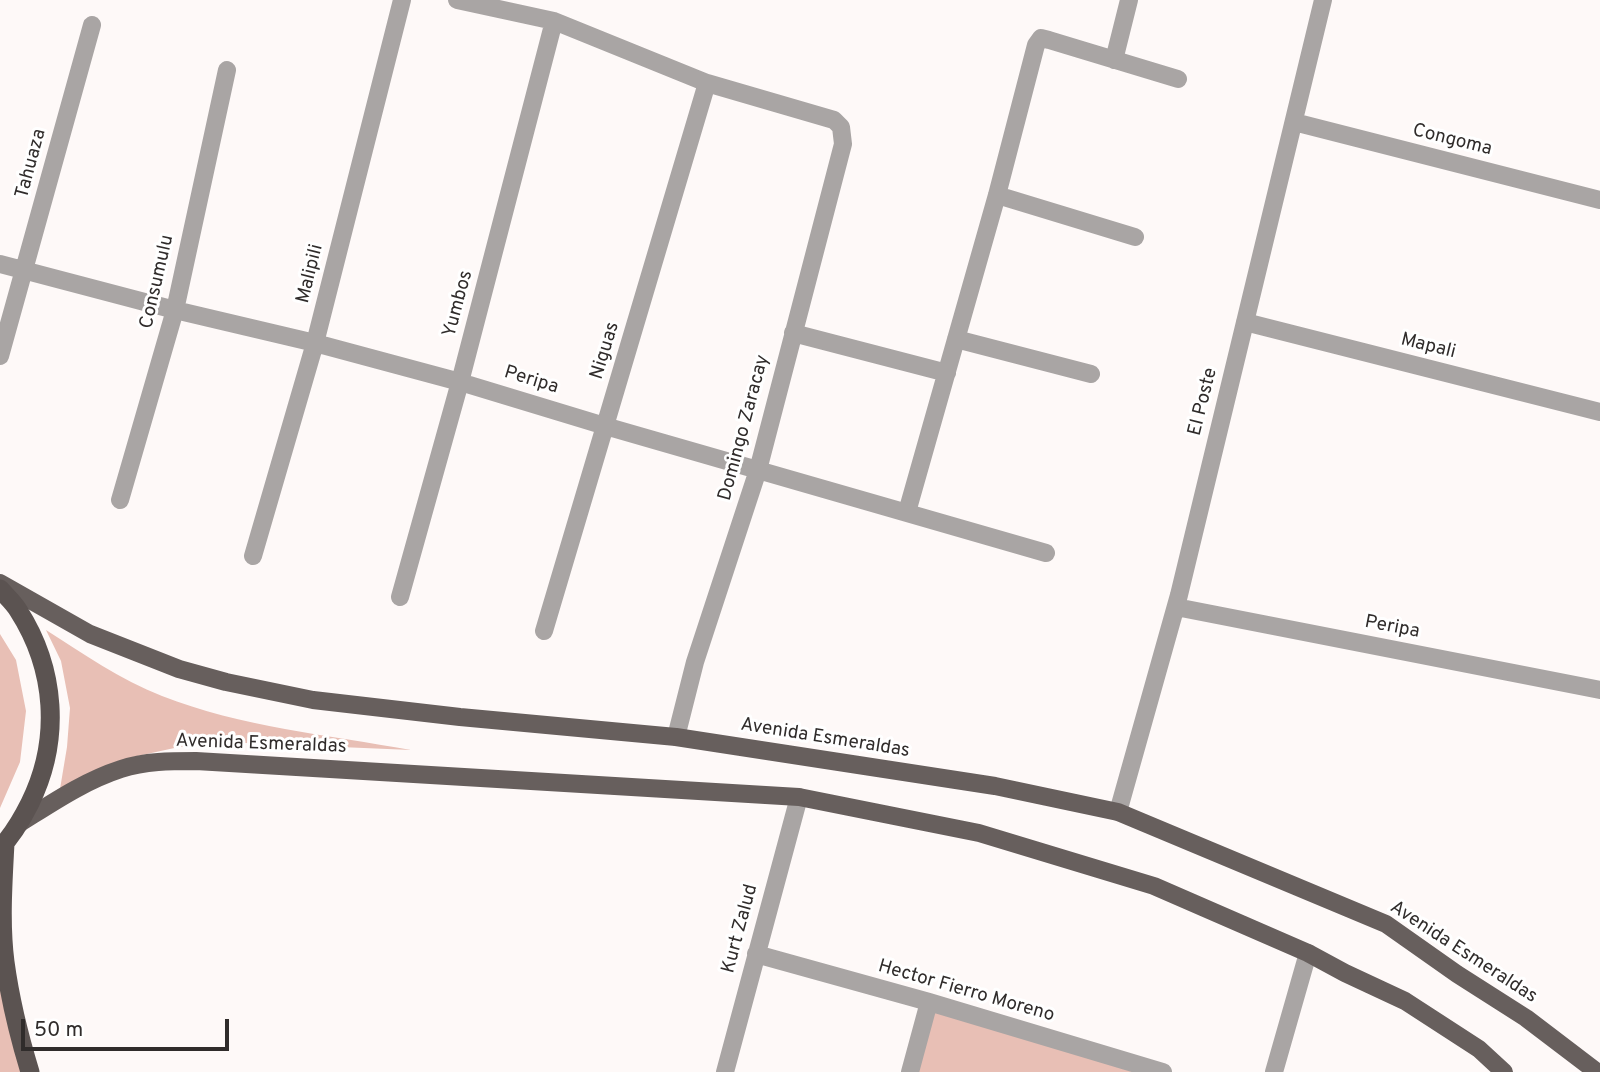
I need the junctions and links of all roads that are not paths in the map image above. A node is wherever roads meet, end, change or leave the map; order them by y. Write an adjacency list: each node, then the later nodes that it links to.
1 (402, 0): 21 (street, Malipili)
2 (457, 0): 5 (street)
3 (1129, 0): 7 (street)
4 (1323, 0): 11 (street, El Poste)
5 (554, 21): 10 (street); 25 (street, Yumbos)
6 (92, 25): 16 (street, Tahuaza)
7 (1114, 60): 9 (street); 12 (street)
8 (228, 71): 17 (street, Consumulu)
9 (1178, 79)
10 (707, 83): 19 (street, Domingo Zaracay); 27 (street, Niguas)
11 (1294, 122): 13 (street, Congoma); 18 (street, El Poste)
12 (997, 195): 14 (street); 20 (street)
13 (1600, 200)
14 (1135, 237)
15 (0, 264): 16 (street, Peripa)
16 (25, 270): 17 (street, Peripa); 22 (street, Tahuaza)
17 (174, 310): 21 (street, Peripa); 29 (street, Consumulu)
18 (1245, 322): 26 (street, Mapali); 36 (street, El Poste)
19 (793, 333): 23 (street); 28 (street, Domingo Zaracay)
20 (956, 340): 23 (street); 24 (street)
21 (315, 344): 25 (street, Peripa); 32 (street, Malipili)
22 (0, 356)
23 (947, 373): 30 (street)
24 (1091, 374)
25 (460, 382): 27 (street, Peripa); 35 (street, Yumbos)
26 (1600, 412)
27 (605, 426): 28 (street, Peripa); 37 (street, Niguas)
28 (758, 470): 30 (street, Peripa); 39 (street, Domingo Zaracay)
29 (120, 500)
30 (907, 512): 31 (street, Peripa)
31 (1046, 553)
32 (253, 556)
33 (0, 583): 39 (main road, Avenida Esmeraldas)
34 (0, 589): 42 (highway)
35 (400, 597)
36 (1175, 607): 38 (street, Peripa); 41 (street, El Poste)
37 (544, 631)
38 (1600, 690)
39 (676, 737): 41 (main road, Avenida Esmeraldas)
40 (799, 797): 42 (main road, Avenida Esmeraldas); 44 (main road, Avenida Esmeraldas); 45 (street, Kurt Zalud)
41 (1118, 812): 53 (main road, Avenida Esmeraldas)
42 (20, 823): 43 (highway)
43 (2, 845): 47 (highway)
44 (1308, 953): 51 (street); 52 (main road, Avenida Esmeraldas)
45 (756, 954): 46 (street, Hector Fierro Moreno); 48 (street, Kurt Zalud)
46 (929, 1002): 49 (street); 50 (street, Hector Fierro Moreno)
47 (30, 1072)
48 (725, 1072)
49 (910, 1072)
50 (1163, 1072)
51 (1274, 1072)
52 (1504, 1072)
53 (1597, 1072)

